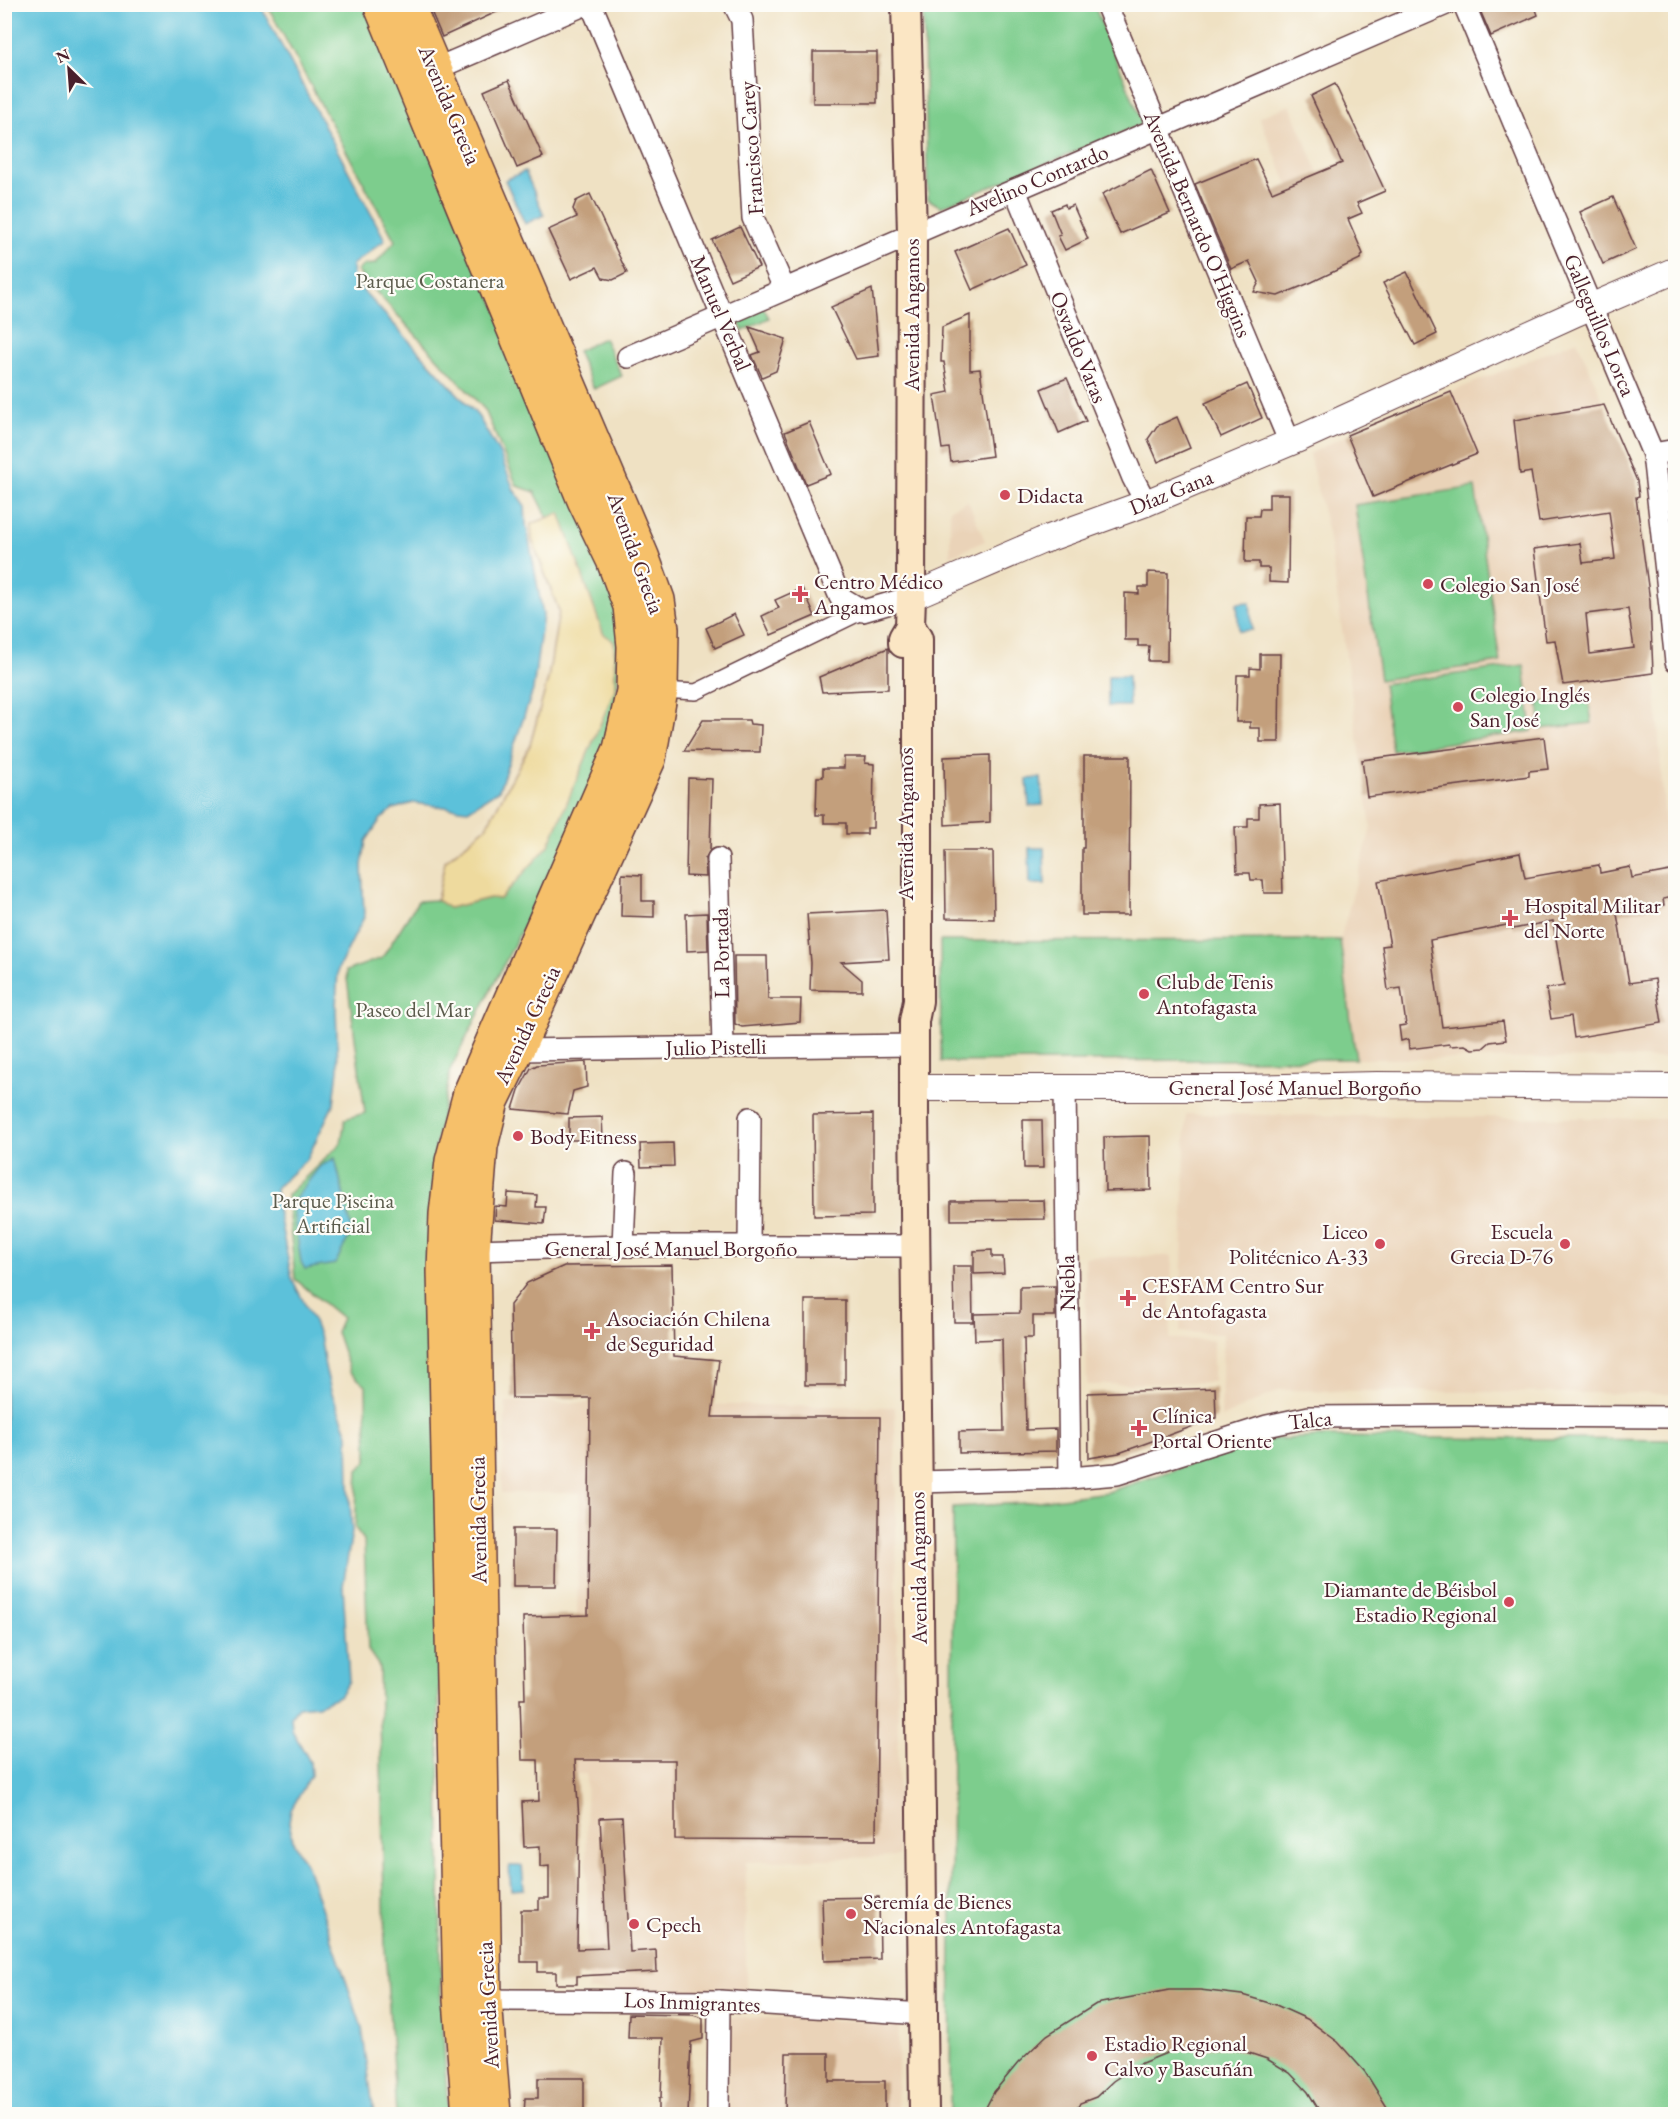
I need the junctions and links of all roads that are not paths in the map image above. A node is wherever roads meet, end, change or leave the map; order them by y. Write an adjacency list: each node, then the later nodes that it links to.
1 (380, 4): 10 (highway, Avenida Grecia)
2 (407, 4): 10 (highway, Avenida Grecia)
3 (586, 4): 10 (street)
4 (591, 4): 17 (street, Manuel Verbal)
5 (734, 4): 15 (street, Francisco Carey)
6 (906, 4): 13 (main road, Avenida Angamos)
7 (1106, 4): 11 (street, Avenida Bernardo O'Higgins)
8 (1446, 4): 11 (street, Avelino Contardo)
9 (1464, 4): 16 (street, Galleguillos Lorca)
10 (423, 75): 26 (highway, Avenida Grecia); 36 (highway, Avenida Grecia)
11 (1158, 129): 12 (street, Avelino Contardo); 19 (street, Avenida Bernardo O'Higgins)
12 (1015, 190): 13 (street, Avelino Contardo); 22 (street, Osvaldo Varas)
13 (912, 234): 15 (street, Avelino Contardo); 23 (main road, Avenida Angamos)
14 (1676, 270): 16 (street, Díaz Gana)
15 (784, 288): 17 (street, Avelino Contardo)
16 (1592, 306): 19 (street, Díaz Gana); 21 (street, Galleguillos Lorca)
17 (722, 316): 18 (street, Avelino Contardo); 24 (street, Manuel Verbal)
18 (628, 357)
19 (1290, 443): 22 (street, Díaz Gana)
20 (1676, 450): 21 (street)
21 (1653, 454): 25 (street, Galleguillos Lorca)
22 (1146, 503): 23 (street, Díaz Gana)
23 (911, 597): 24 (street, Díaz Gana); 28 (main road, Avenida Angamos)
24 (863, 611): 26 (street, Díaz Gana)
25 (1676, 662)
26 (661, 690): 30 (highway, Avenida Grecia)
27 (718, 859): 29 (street, La Portada)
28 (914, 1033): 29 (street, Julio Pistelli); 32 (main road, Avenida Angamos)
29 (723, 1047): 30 (street, Julio Pistelli)
30 (517, 1050): 40 (highway, Avenida Grecia)
31 (1676, 1087): 33 (street, General José Manuel Borgoño)
32 (915, 1088): 33 (street, General José Manuel Borgoño); 38 (main road, Avenida Angamos)
33 (1065, 1088): 42 (street, Niebla)
34 (750, 1118): 39 (street)
35 (626, 1173): 37 (street)
36 (446, 1214): 40 (street); 44 (highway, Avenida Grecia)
37 (623, 1246): 39 (street, General José Manuel Borgoño); 40 (street, General José Manuel Borgoño)
38 (916, 1246): 39 (street, General José Manuel Borgoño); 43 (main road, Avenida Angamos)
39 (749, 1248)
40 (473, 1250): 44 (highway, Avenida Grecia)
41 (1676, 1417): 42 (street, Talca)
42 (1070, 1478): 43 (street, Talca)
43 (917, 1482): 46 (main road, Avenida Angamos)
44 (473, 2000): 45 (street, Los Inmigrantes); 47 (highway, Avenida Grecia); 48 (highway, Avenida Grecia)
45 (719, 2001): 46 (street, Los Inmigrantes); 49 (street)
46 (923, 2014): 50 (main road, Avenida Angamos)
47 (469, 2115)
48 (494, 2115)
49 (718, 2115)
50 (924, 2115)

